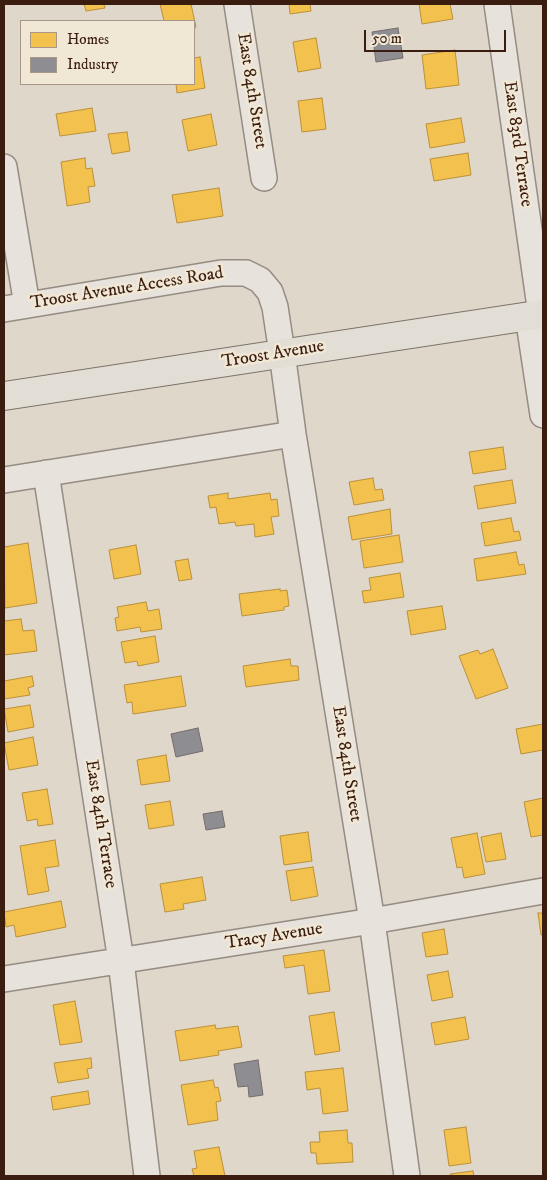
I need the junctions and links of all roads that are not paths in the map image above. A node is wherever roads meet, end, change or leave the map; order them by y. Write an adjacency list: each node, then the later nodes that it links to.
1 (237, 4): 4 (street, East 84th Street)
2 (497, 4): 5 (street, East 83rd Terrace)
3 (4, 167): 6 (street)
4 (264, 178)
5 (535, 211): 7 (street, East 83rd Terrace)
6 (15, 307): 8 (street, Troost Avenue Access Road)
7 (537, 314): 8 (main road, Troost Avenue); 10 (street, East 83rd Terrace)
8 (282, 353): 9 (main road, Troost Avenue); 11 (street, East 84th Street)
9 (4, 396)
10 (543, 415)
11 (293, 434): 12 (street); 15 (street, East 84th Street)
12 (46, 473): 13 (street); 16 (street, East 84th Terrace)
13 (4, 480)
14 (543, 891): 15 (street, Tracy Avenue)
15 (372, 921): 16 (street, Tracy Avenue); 19 (street, East 84th Street)
16 (121, 961): 17 (street, Tracy Avenue); 18 (street, East 84th Terrace)
17 (4, 979)
18 (147, 1176)
19 (406, 1176)

